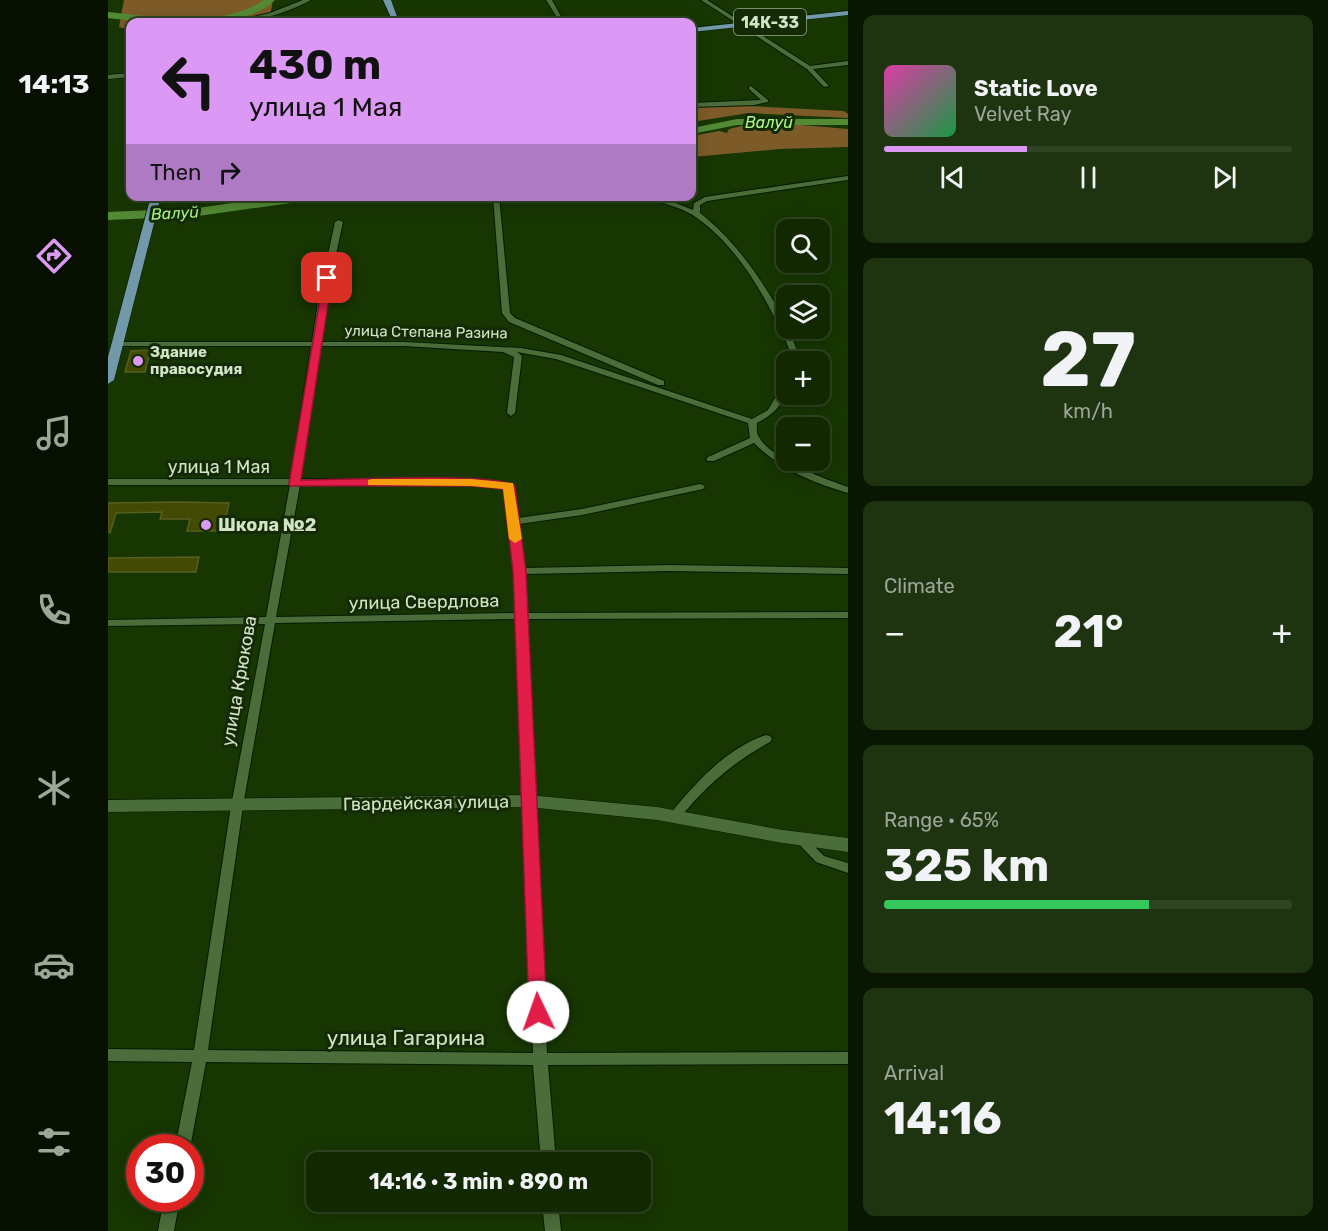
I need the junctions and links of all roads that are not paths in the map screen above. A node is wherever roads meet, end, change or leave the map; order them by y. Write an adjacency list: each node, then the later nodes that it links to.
1 (308, 0): 6 (street)
2 (387, 0): 7 (main road)
3 (549, 0): 8 (street)
4 (704, 0): 9 (street)
5 (848, 13): 9 (main road, 14К-33)
6 (253, 18)
7 (394, 18)
8 (560, 18)
9 (741, 25): 10 (main road, 14К-33); 12 (street)
10 (696, 30)
11 (848, 63): 12 (street)
12 (809, 68): 15 (street)
13 (126, 75): 14 (street)
14 (108, 77)
15 (826, 86)
16 (752, 88): 17 (street)
17 (696, 105)
18 (848, 178): 22 (street)
19 (155, 201): 24 (main road)
20 (496, 201): 29 (street)
21 (662, 201): 22 (street)
22 (697, 215): 27 (street)
23 (339, 222): 25 (street, улица Крюкова)
24 (113, 344): 25 (street, улица Степана Разина); 28 (main road)
25 (316, 345): 26 (street, улица Степана Разина); 36 (street, улица Крюкова)
26 (501, 348): 29 (street, улица Степана Разина); 31 (street)
27 (794, 351)
28 (108, 380)
29 (676, 395): 32 (street, улица Степана Разина)
30 (776, 403): 32 (street)
31 (511, 413)
32 (753, 422): 33 (street)
33 (755, 439): 34 (street); 38 (street)
34 (711, 459)
35 (108, 482): 36 (street, улица 1 Мая)
36 (295, 484): 39 (street, улица 1 Мая); 44 (street, улица Крюкова)
37 (700, 487): 39 (street)
38 (848, 490)
39 (513, 522): 40 (street)
40 (520, 571): 41 (street); 43 (street)
41 (848, 571)
42 (848, 615): 43 (street, улица Свердлова)
43 (520, 616): 44 (street, улица Свердлова); 47 (street)
44 (269, 621): 45 (street, улица Свердлова); 49 (street, улица Крюкова)
45 (108, 623)
46 (766, 739): 50 (street)
47 (528, 801): 49 (street, Гвардейская улица); 50 (street, Гвардейская улица); 57 (street)
48 (108, 806): 49 (street, Гвардейская улица)
49 (237, 806): 55 (street, улица Крюкова)
50 (675, 816): 51 (street, Гвардейская улица)
51 (802, 841): 52 (street, Гвардейская улица); 53 (street)
52 (848, 845)
53 (848, 868)
54 (108, 1055): 55 (street, улица Гагарина)
55 (200, 1057): 57 (street, улица Гагарина); 58 (street, улица Крюкова)
56 (848, 1058): 57 (street, улица Гагарина)
57 (540, 1059): 59 (street)
58 (185, 1134)
59 (547, 1152)
60 (169, 1212): 62 (street)
61 (551, 1212): 63 (street)
62 (166, 1231)
63 (553, 1231)

